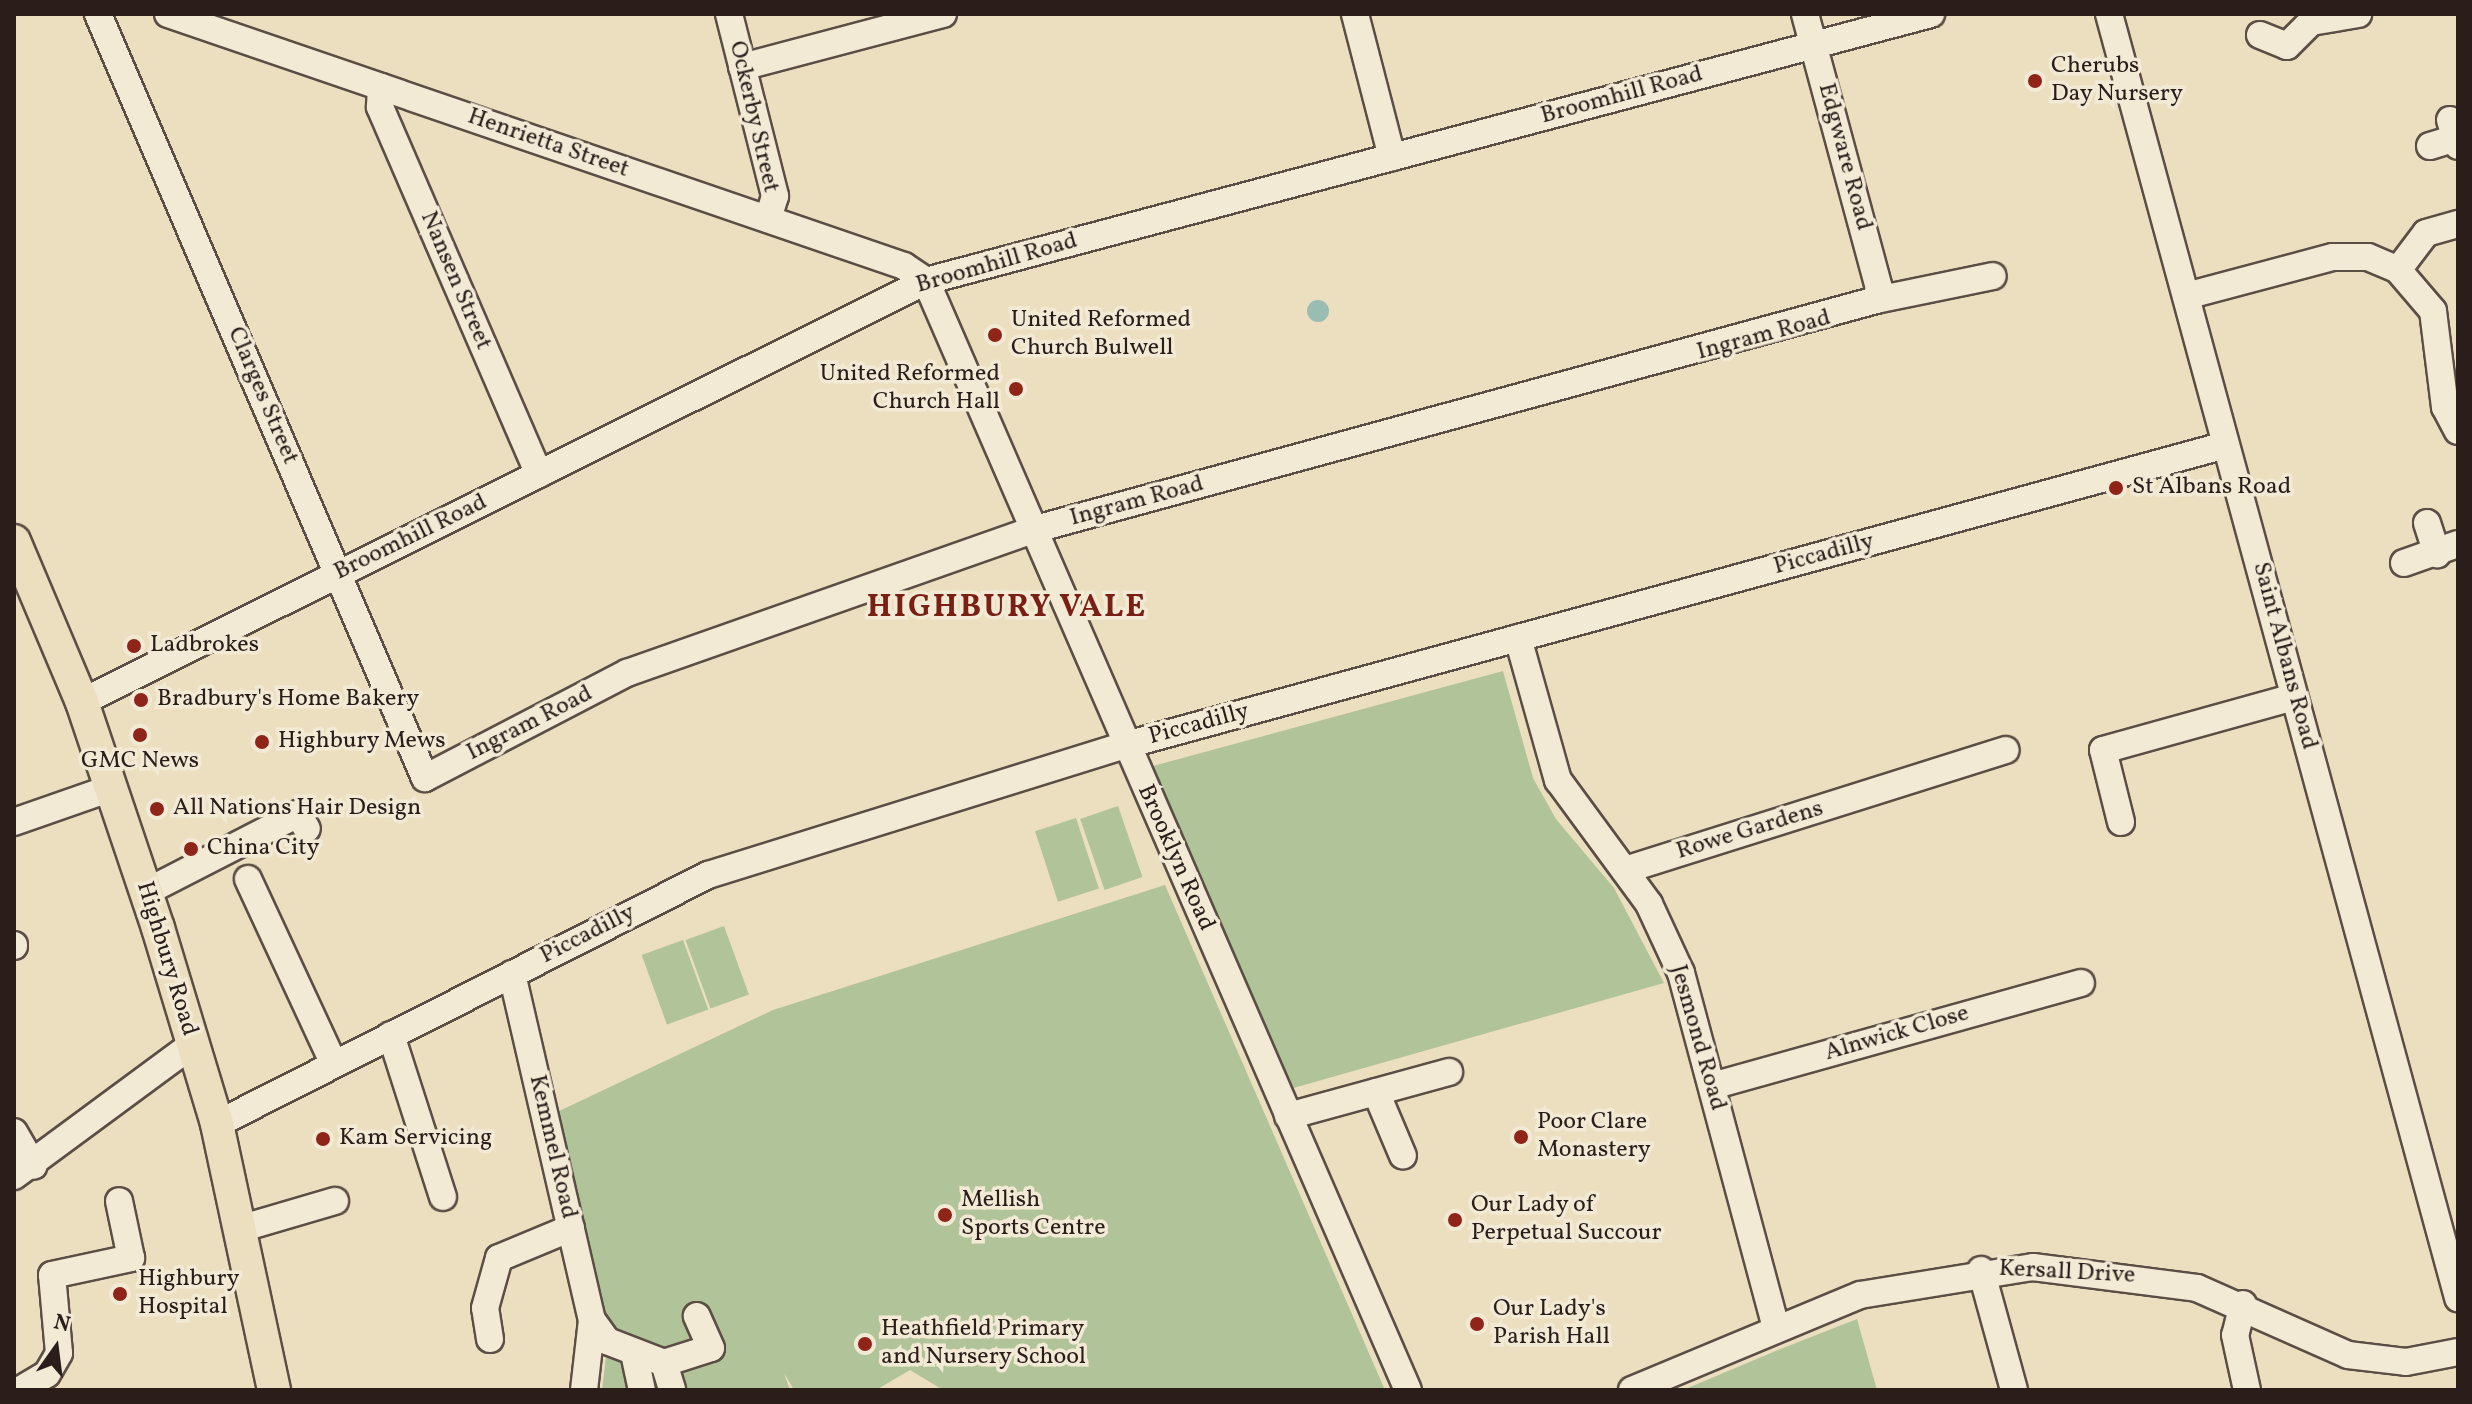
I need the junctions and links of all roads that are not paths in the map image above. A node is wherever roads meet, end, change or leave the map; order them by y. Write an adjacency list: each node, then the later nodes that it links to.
1 (98, 14): 30 (street, Clarges Street)
2 (168, 14): 13 (street, Henrietta Street)
3 (729, 14): 12 (street, Ockerby Street)
4 (943, 14): 12 (street)
5 (1355, 14): 14 (street)
6 (1805, 14): 11 (street, Edgware Road)
7 (1931, 14): 11 (street, Broomhill Road)
8 (2109, 14): 20 (street, Saint Albans Road)
9 (2358, 14): 10 (street)
10 (2260, 35)
11 (1813, 45): 14 (street, Broomhill Road); 21 (street, Edgware Road)
12 (742, 67): 15 (street, Ockerby Street)
13 (381, 87): 15 (street, Henrietta Street); 24 (street, Nansen Street)
14 (1392, 157): 19 (street, Broomhill Road)
15 (768, 219): 19 (street, Henrietta Street)
16 (2458, 224): 17 (street)
17 (2398, 270): 20 (street); 22 (street)
18 (1993, 276): 21 (street, Ingram Road)
19 (926, 281): 24 (street, Broomhill Road); 26 (street, Brooklyn Road)
20 (2186, 296): 23 (street, Saint Albans Road)
21 (1876, 300): 26 (street, Ingram Road)
22 (2458, 431)
23 (2226, 445): 31 (street, Piccadilly); 32 (street, Saint Albans Road)
24 (539, 474): 30 (street, Broomhill Road)
25 (2427, 523): 28 (street)
26 (1032, 530): 34 (street, Brooklyn Road); 36 (street, Ingram Road)
27 (14, 541): 33 (main road, Highbury Road)
28 (2448, 549): 29 (street)
29 (2404, 563)
30 (338, 574): 33 (street, Broomhill Road); 36 (street, Clarges Street)
31 (1518, 638): 34 (street, Piccadilly); 41 (street, Jesmond Road)
32 (2294, 697): 39 (street); 63 (street, Saint Albans Road)
33 (82, 702): 37 (main road, Highbury Road)
34 (1126, 745): 44 (street, Piccadilly); 52 (street, Brooklyn Road)
35 (2006, 750): 41 (street, Rowe Gardens)
36 (425, 778)
37 (111, 788): 38 (street); 43 (main road, Highbury Road)
38 (14, 822)
39 (2121, 822)
40 (307, 829): 43 (street)
41 (1625, 870): 50 (street, Jesmond Road)
42 (248, 879): 48 (street)
43 (146, 892): 47 (main road, Highbury Road)
44 (512, 974): 46 (street, Piccadilly); 60 (street, Kemmel Road)
45 (2081, 983): 50 (street, Alnwick Close)
46 (391, 1035): 48 (street, Piccadilly); 57 (street)
47 (193, 1044): 53 (main road, Highbury Road); 56 (street)
48 (334, 1064): 53 (street, Piccadilly)
49 (1449, 1072): 51 (street)
50 (1712, 1086): 67 (street, Jesmond Road)
51 (1376, 1092): 52 (street); 55 (street)
52 (1288, 1116): 77 (street, Brooklyn Road)
53 (217, 1124): 61 (main road, Highbury Road)
54 (14, 1132): 56 (street)
55 (1403, 1156)
56 (24, 1171)
57 (443, 1197)
58 (119, 1201): 72 (street)
59 (335, 1201): 61 (street)
60 (571, 1228): 66 (street, Kemmel Road); 68 (street)
61 (239, 1229): 73 (main road, Highbury Road)
62 (1981, 1270): 64 (street, Kersall Drive); 67 (street, Kersall Drive); 79 (street)
63 (2458, 1298)
64 (2243, 1304): 69 (street, Kersall Drive); 80 (street)
65 (697, 1316): 71 (street)
66 (592, 1320): 70 (street); 74 (street)
67 (1776, 1327): 78 (street, Kersall Drive)
68 (490, 1339)
69 (2458, 1352)
70 (634, 1353): 71 (street); 75 (street)
71 (664, 1363): 76 (street)
72 (20, 1390)
73 (274, 1390)
74 (584, 1390)
75 (642, 1390)
76 (672, 1390)
77 (1408, 1390)
78 (1632, 1390)
79 (2014, 1390)
80 (2247, 1390)

